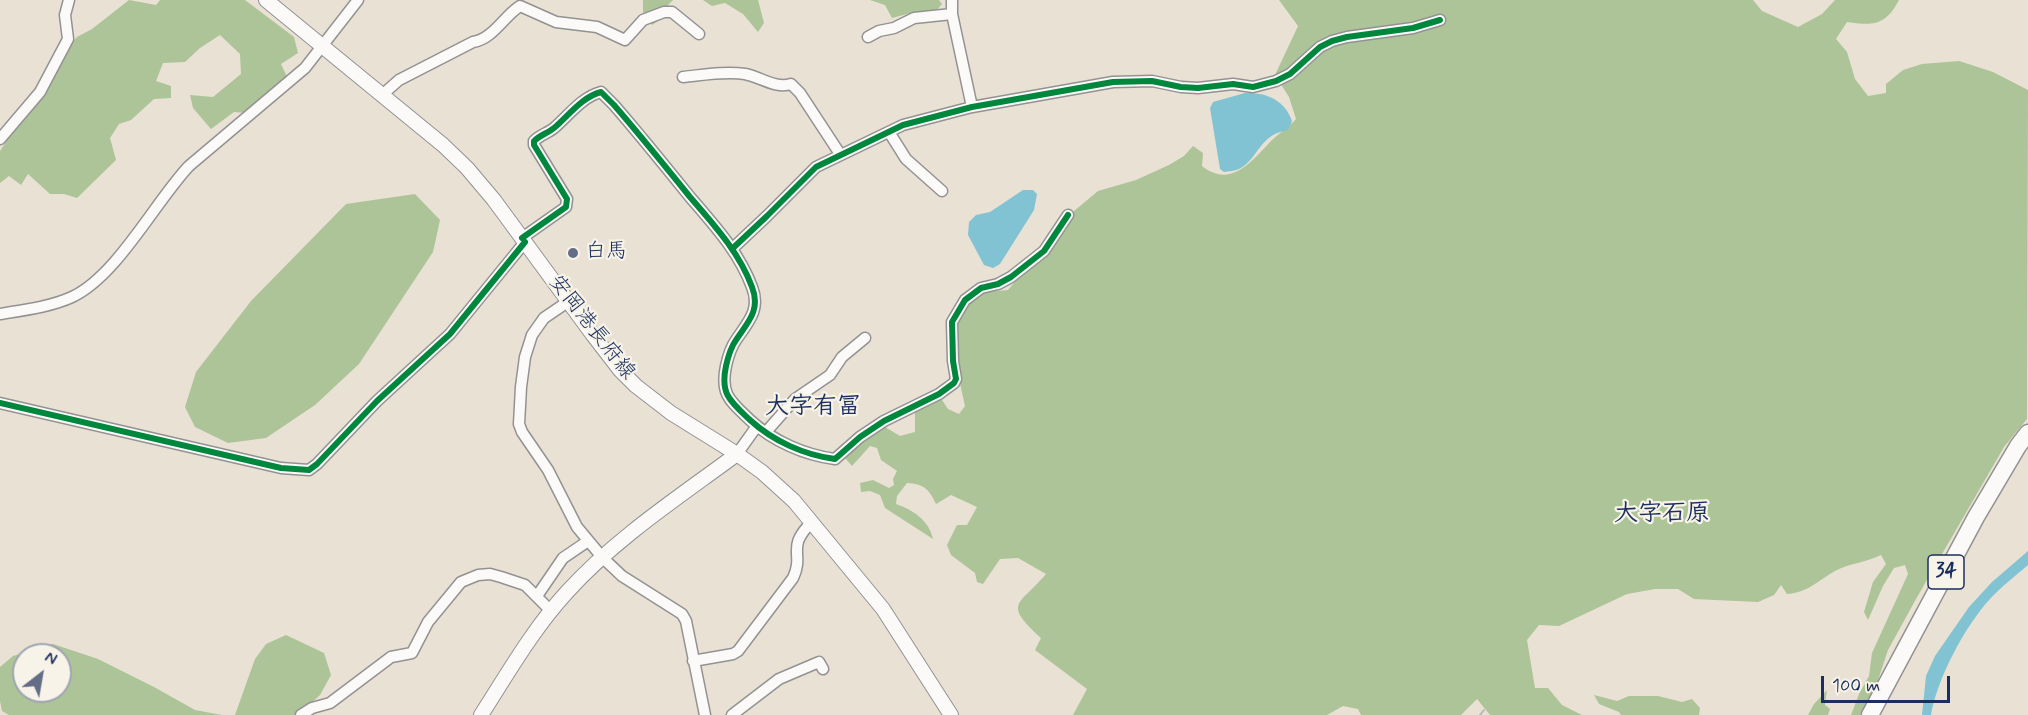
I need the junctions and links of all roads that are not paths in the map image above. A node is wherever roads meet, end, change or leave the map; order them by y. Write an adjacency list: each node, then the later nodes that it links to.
1 (69, 0): 14 (street)
2 (266, 0): 9 (main road, 安岡港長府線)
3 (358, 0): 9 (street)
4 (952, 0): 5 (street)
5 (952, 14): 8 (street); 12 (street)
6 (1440, 20): 12 (street)
7 (699, 34): 11 (street)
8 (868, 37)
9 (323, 47): 11 (main road, 安岡港長府線); 21 (street)
10 (683, 77): 15 (street)
11 (382, 95): 18 (main road, 安岡港長府線)
12 (972, 107): 13 (street)
13 (889, 132): 15 (street); 16 (street)
14 (0, 139)
15 (840, 154): 19 (street)
16 (942, 191)
17 (1068, 215): 24 (street)
18 (523, 240): 19 (street); 20 (main road, 安岡港長府線); 23 (street)
19 (733, 248): 24 (street)
20 (569, 301): 26 (main road, 安岡港長府線); 28 (street)
21 (0, 314)
22 (865, 338): 24 (street)
23 (0, 403)
24 (761, 429): 26 (street)
25 (2028, 433): 39 (main road, 34)
26 (737, 454): 27 (main road, 安岡港長府線); 29 (main road)
27 (812, 522): 32 (street); 38 (main road, 安岡港長府線)
28 (588, 541): 29 (street); 30 (street)
29 (602, 557): 31 (main road); 32 (street)
30 (537, 596): 31 (street); 34 (street)
31 (551, 610): 35 (main road)
32 (693, 661): 36 (street)
33 (823, 669): 37 (street)
34 (301, 715)
35 (481, 715)
36 (705, 715)
37 (732, 715)
38 (951, 715)
39 (1870, 715)

